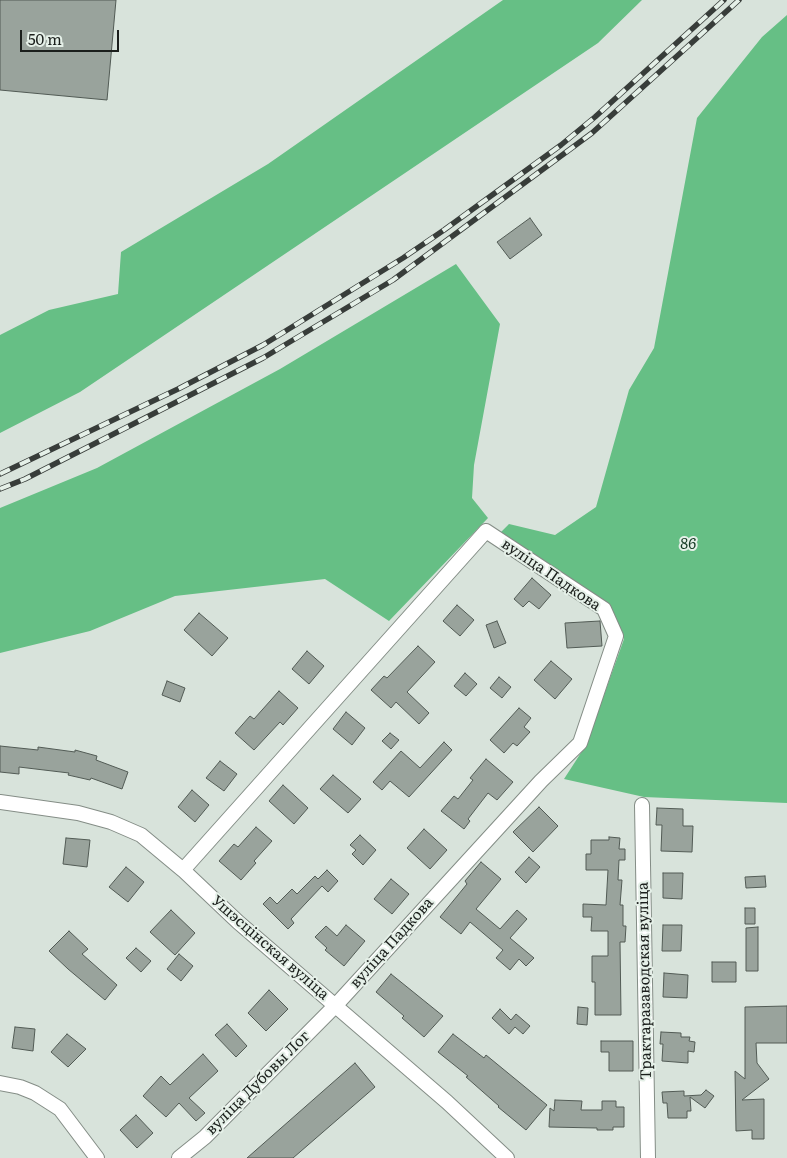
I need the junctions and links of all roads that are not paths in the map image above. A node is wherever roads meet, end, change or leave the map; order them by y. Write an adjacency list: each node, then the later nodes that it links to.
1 (0, 802): 3 (street, Ушэсцінская вуліца)
2 (642, 805): 9 (street, Трактаразаводская вуліца)
3 (183, 870): 4 (street, Ушэсцінская вуліца); 4 (street, вуліца Падкова)
4 (336, 1005): 7 (street, вуліца Дубовы Лог); 8 (street, Ушэсцінская вуліца)
5 (0, 1083): 6 (street)
6 (97, 1158)
7 (178, 1158)
8 (507, 1158)
9 (648, 1158)

